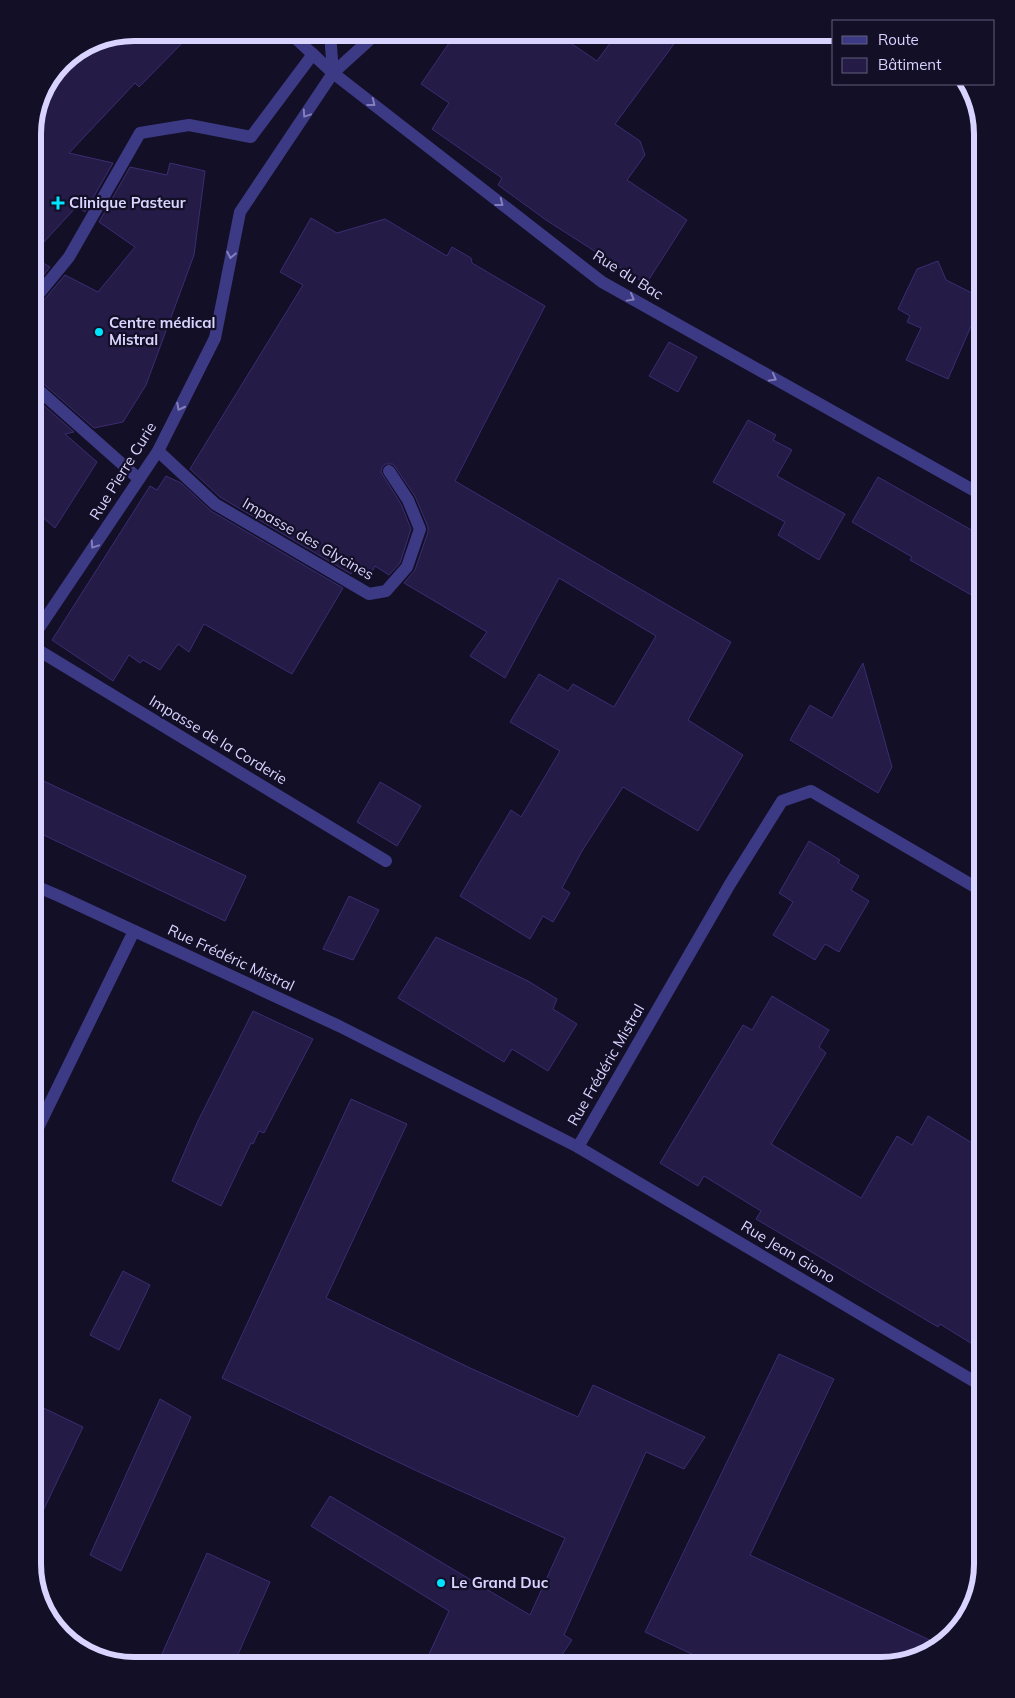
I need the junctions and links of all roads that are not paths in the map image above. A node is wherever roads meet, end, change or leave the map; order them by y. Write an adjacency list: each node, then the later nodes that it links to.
1 (299, 41): 4 (street, Rue du Bac)
2 (331, 41): 5 (street)
3 (368, 41): 5 (street, Rue Pierre Curie)
4 (313, 54): 5 (street, Rue du Bac); 6 (street)
5 (333, 73): 8 (street, Rue Pierre Curie, one-way to 8); 11 (street, Rue du Bac, one-way to 11)
6 (41, 292)
7 (41, 392): 10 (street)
8 (158, 451): 9 (street, Impasse des Glycines); 10 (street, Rue Pierre Curie)
9 (389, 471)
10 (139, 479): 12 (street, Rue Pierre Curie, one-way to 12)
11 (974, 491)
12 (41, 625)
13 (41, 652): 14 (street, Impasse de la Corderie)
14 (386, 861)
15 (974, 883): 19 (street, Rue Frédéric Mistral)
16 (41, 889): 17 (street, Rue Frédéric Mistral)
17 (134, 931): 18 (street); 19 (street, Rue Frédéric Mistral)
18 (41, 1120)
19 (578, 1147): 20 (street, Rue Jean Giono)
20 (974, 1381)

